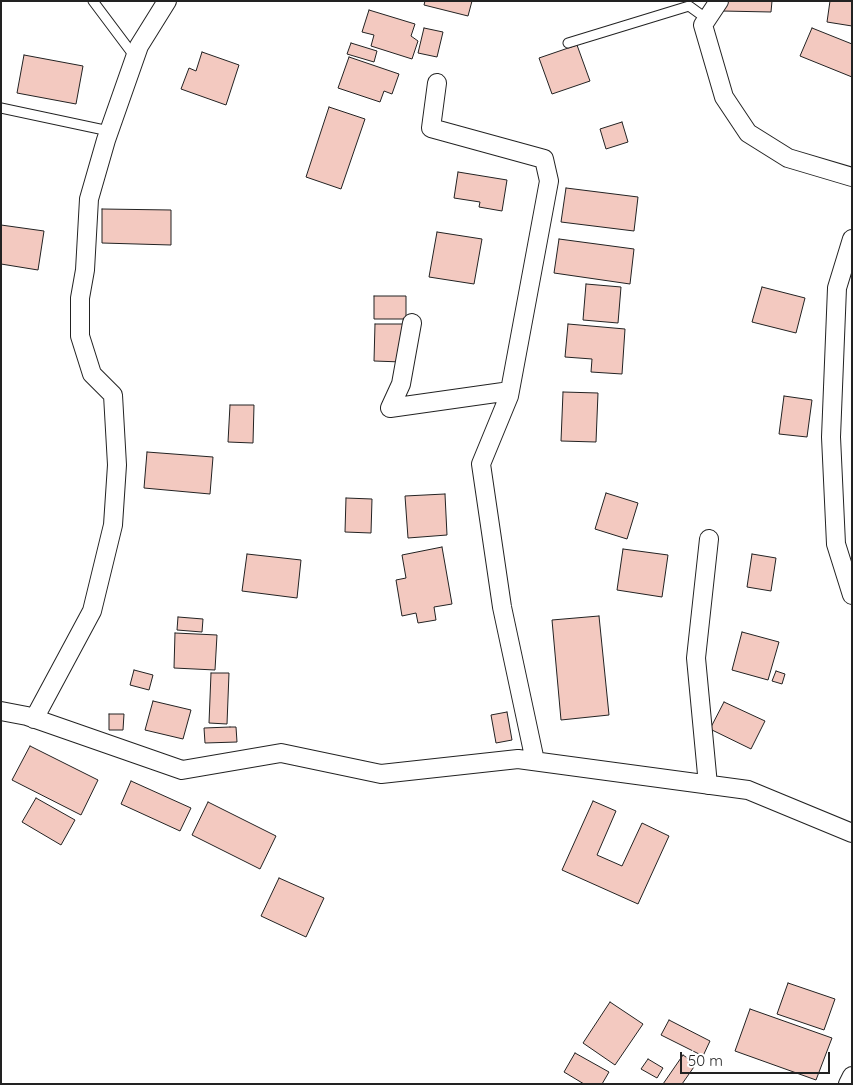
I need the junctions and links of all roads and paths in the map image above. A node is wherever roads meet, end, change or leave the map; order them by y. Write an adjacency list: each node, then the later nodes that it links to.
1 (93, 1): 6 (lane)
2 (167, 1): 6 (street)
3 (719, 1): 4 (street)
4 (707, 19): 5 (lane); 10 (street)
5 (568, 43)
6 (136, 57): 9 (street)
7 (437, 83): 13 (street)
8 (1, 108): 9 (lane)
9 (109, 131): 17 (street)
10 (852, 177)
11 (852, 240): 15 (street)
12 (412, 323): 13 (street)
13 (510, 391): 18 (street)
14 (709, 539): 19 (street)
15 (852, 595)
16 (1, 711): 17 (street)
17 (34, 719): 18 (street)
18 (535, 761): 19 (street)
19 (708, 785): 20 (street)
20 (852, 833)
21 (852, 1076): 22 (street)
22 (848, 1084)

